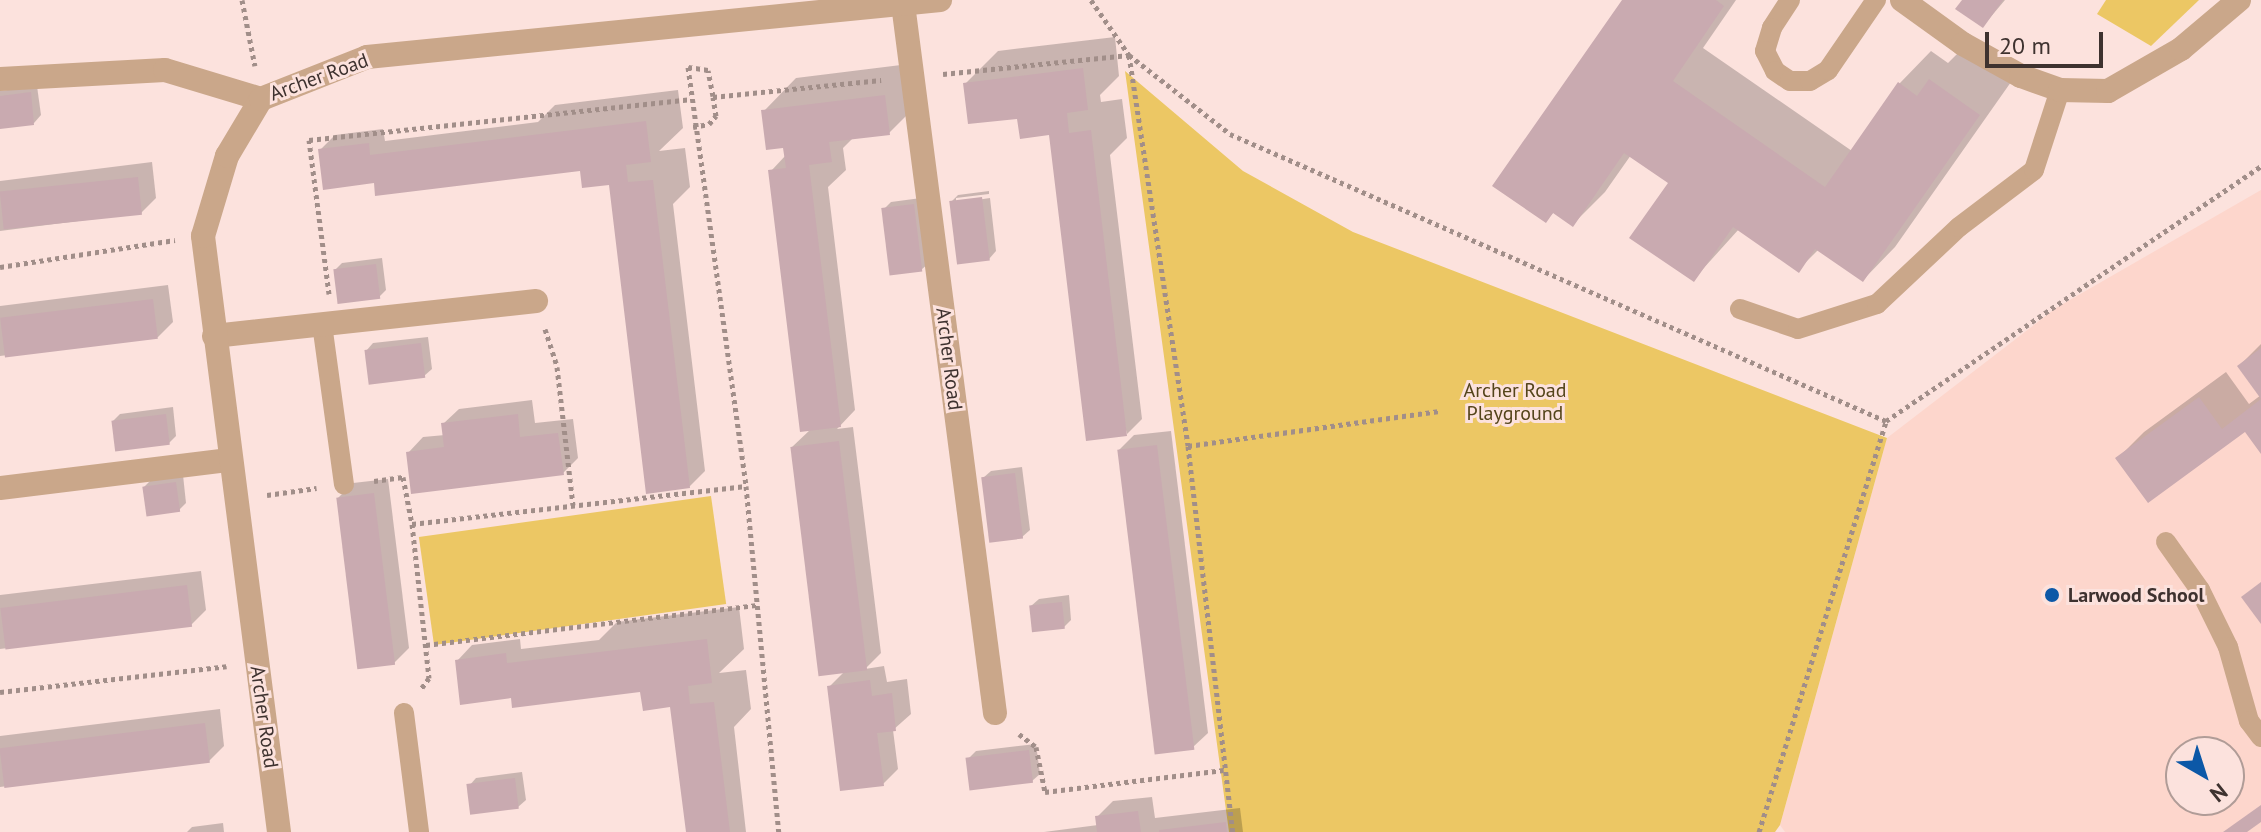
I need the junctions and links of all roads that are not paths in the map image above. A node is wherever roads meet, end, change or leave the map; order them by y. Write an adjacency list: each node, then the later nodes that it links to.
1 (940, 0): 6 (street, Archer Road)
2 (1790, 0): 3 (lane)
3 (1876, 0)
4 (1902, 0): 8 (street)
5 (2239, 0): 8 (street)
6 (903, 4): 9 (street, Archer Road); 19 (street, Archer Road)
7 (0, 79): 9 (street, Archer Road)
8 (2060, 90): 11 (lane)
9 (261, 99): 13 (street, Archer Road)
10 (536, 301): 12 (street)
11 (1740, 309)
12 (328, 324): 13 (street); 15 (lane)
13 (214, 336): 14 (street, Archer Road)
14 (229, 460): 16 (street); 21 (street, Archer Road)
15 (344, 485)
16 (0, 488)
17 (2166, 542): 20 (lane)
18 (404, 713): 22 (lane)
19 (995, 713)
20 (2261, 737)
21 (279, 832)
22 (419, 832)

